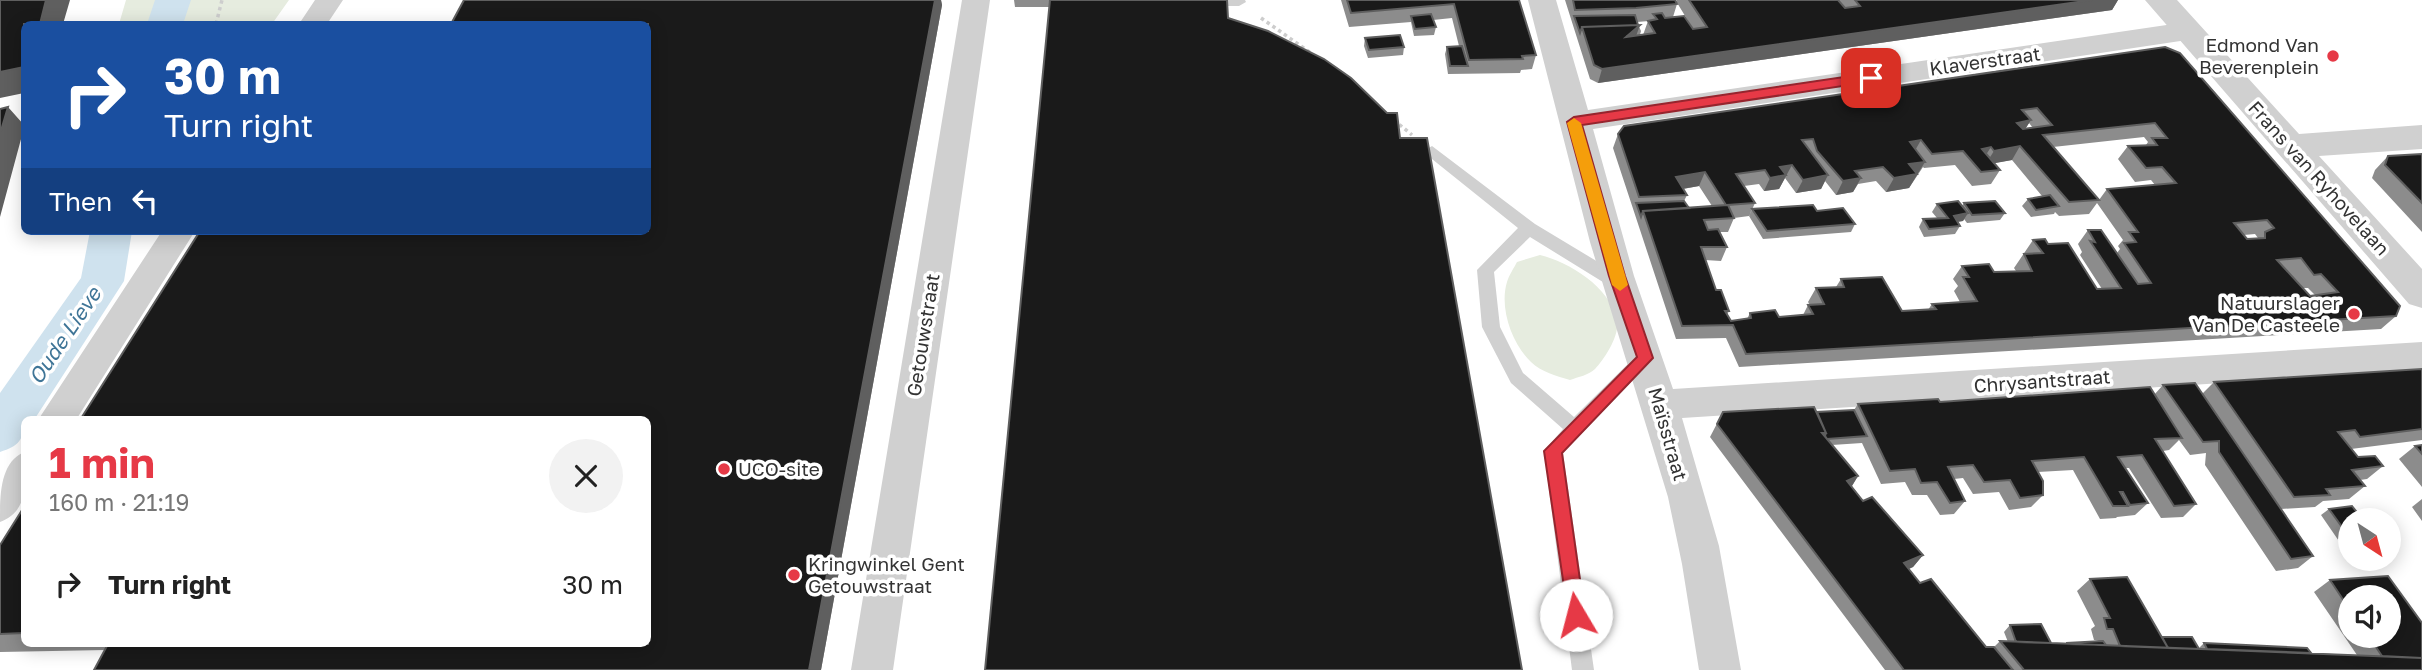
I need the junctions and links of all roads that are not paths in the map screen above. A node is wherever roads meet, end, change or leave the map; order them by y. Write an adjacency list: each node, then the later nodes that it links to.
1 (329, 0): 7 (street)
2 (976, 0): 24 (street, Getouwstraat)
3 (1542, 0): 9 (street, Maïsstraat)
4 (2160, 0): 8 (street, Frans van Ryhovelaan)
5 (1239, 2): 6 (lane)
6 (1192, 3)
7 (315, 21)
8 (2188, 31): 9 (street, Klaverstraat); 11 (street, Frans van Ryhovelaan)
9 (1574, 122): 15 (street, Maïsstraat)
10 (2422, 137): 11 (street)
11 (2291, 146): 16 (street, Frans van Ryhovelaan)
12 (1432, 150): 13 (lane)
13 (1529, 229): 15 (lane); 21 (lane)
14 (176, 235): 20 (street)
15 (1619, 284): 18 (street, Maïsstraat)
16 (2422, 294)
17 (2422, 356): 19 (street, Chrysantstraat)
18 (1645, 358): 19 (street, Maïsstraat); 21 (lane)
19 (1661, 405): 26 (street, Maïsstraat)
20 (59, 416)
21 (1575, 429): 25 (lane)
22 (21, 473): 23 (street)
23 (0, 505)
24 (872, 670)
25 (1583, 670)
26 (1720, 670)

